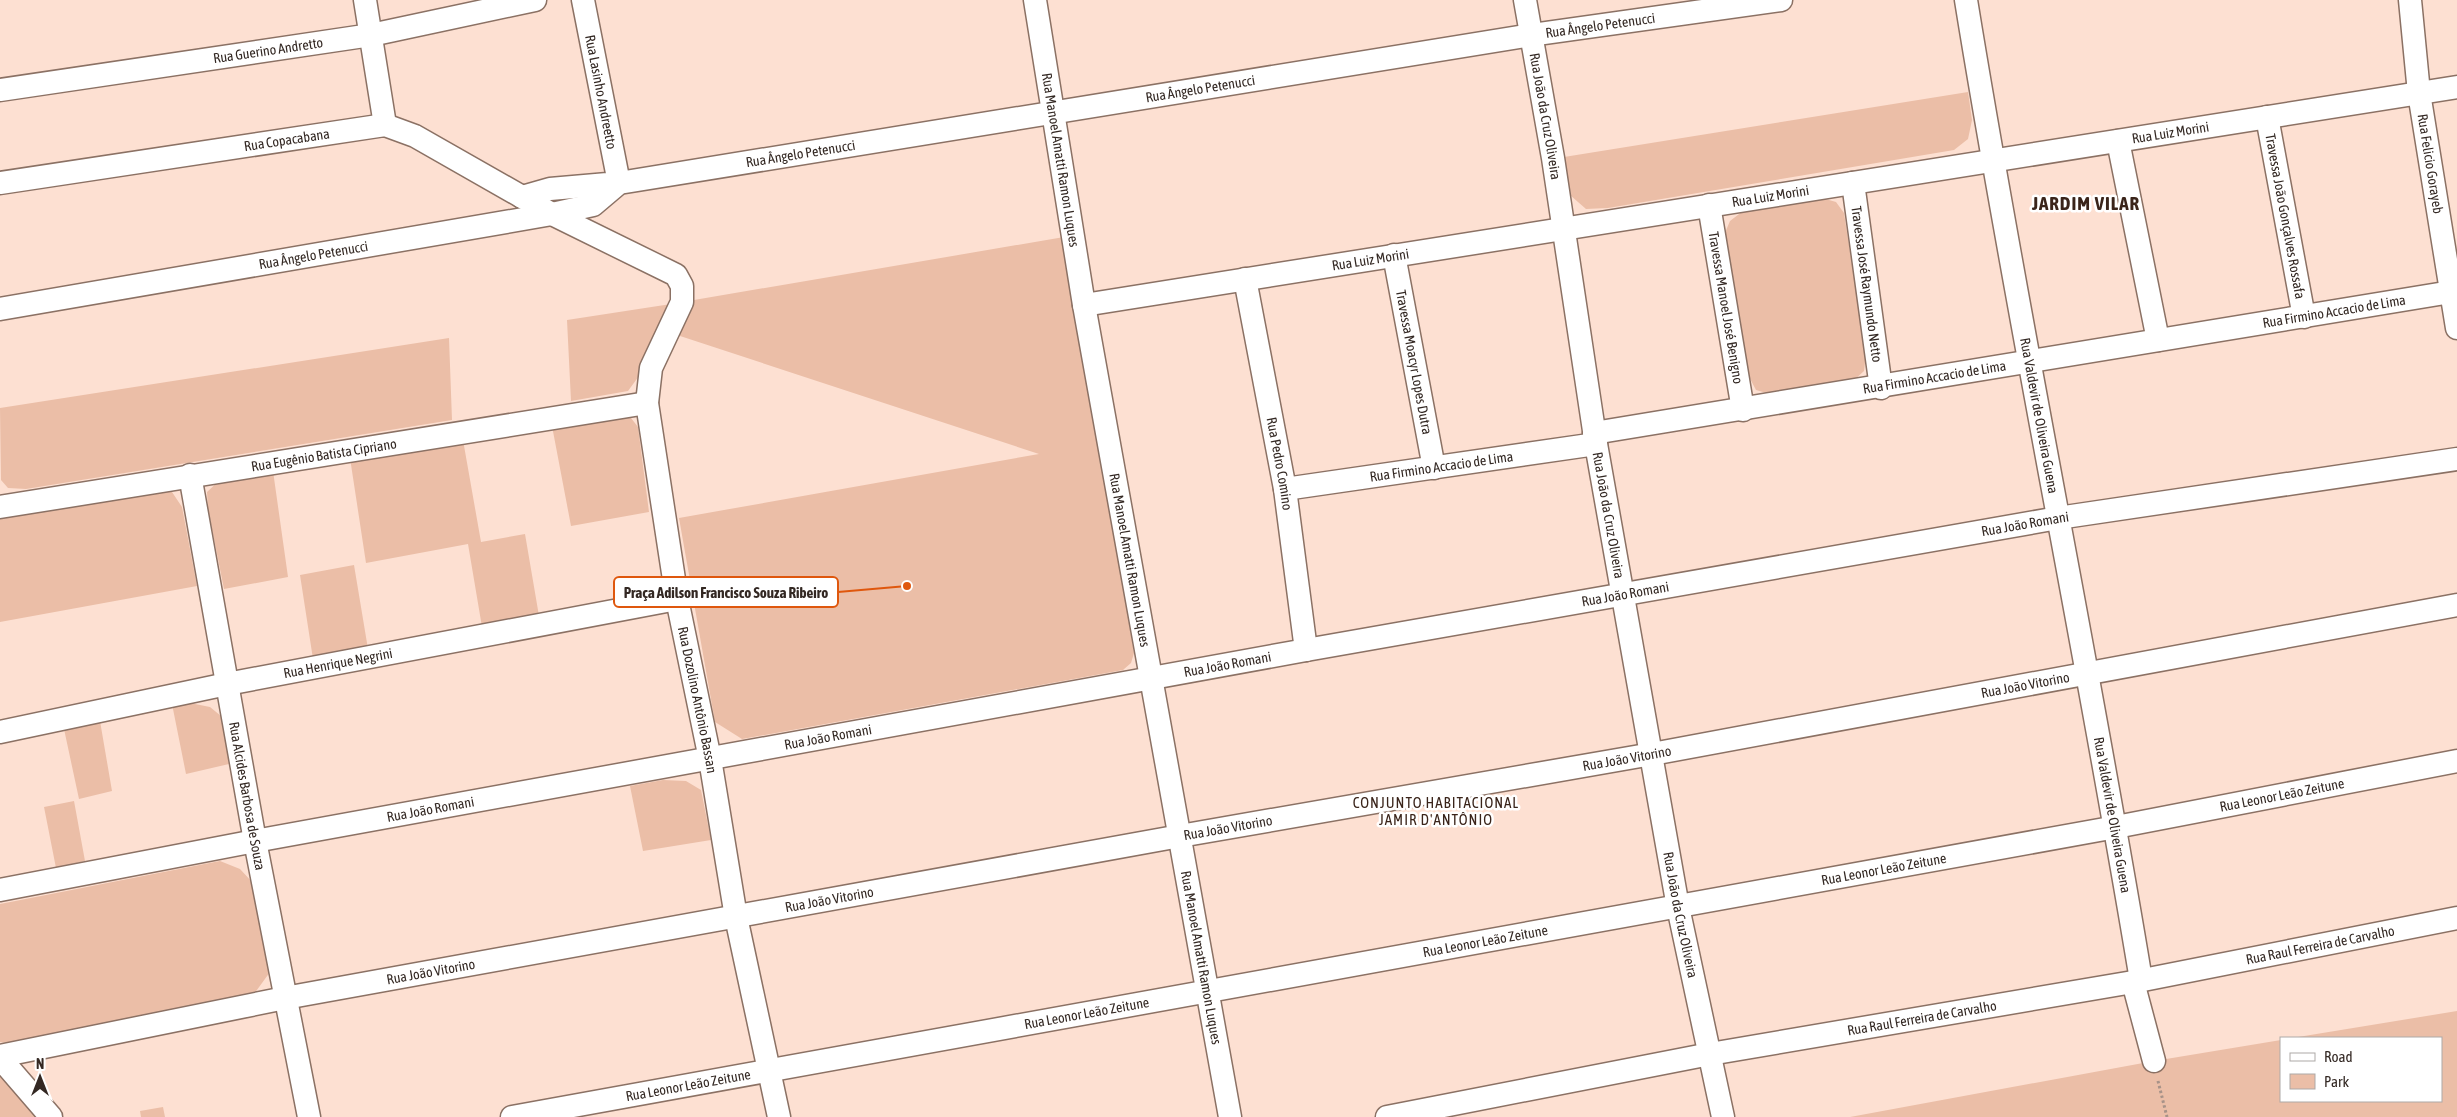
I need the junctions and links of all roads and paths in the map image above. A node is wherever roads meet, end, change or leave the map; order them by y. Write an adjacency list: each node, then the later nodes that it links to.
1 (365, 0): 9 (street)
2 (535, 0): 9 (street, Rua Guerino Andretto)
3 (583, 0): 20 (street, Rua Lasinho Andreetto)
4 (1035, 0): 14 (street, Rua Manoel Amatti Ramon Luques)
5 (1525, 0): 10 (street, Rua João da Cruz Oliveira)
6 (1781, 0): 10 (street, Rua Ângelo Petenucci)
7 (1966, 0): 18 (street, Rua Valdevir de Oliveira Guena)
8 (2410, 0): 13 (street, Rua Felicio Gorayeb)
9 (371, 35): 12 (street, Rua Guerino Andretto); 16 (street)
10 (1531, 35): 14 (street, Rua Ângelo Petenucci); 25 (street, Rua João da Cruz Oliveira)
11 (2457, 87): 13 (street, Rua Luiz Morini)
12 (0, 90)
13 (2419, 93): 15 (street, Rua Luiz Morini); 28 (street, Rua Felicio Gorayeb)
14 (1054, 112): 20 (street, Rua Ângelo Petenucci); 29 (street, Rua Manoel Amatti Ramon Luques)
15 (2267, 117): 17 (street, Rua Luiz Morini); 31 (street, Travessa João Gonçalves Rossafa)
16 (385, 125): 19 (street, Rua Copacabana); 22 (street, Rua Copacabana)
17 (2118, 140): 18 (street, Rua Luiz Morini); 33 (street)
18 (1992, 160): 21 (street, Rua Luiz Morini); 34 (street, Rua Valdevir de Oliveira Guena)
19 (0, 183)
20 (619, 183): 22 (street, Rua Ângelo Petenucci); 24 (street, Rua Ângelo Petenucci)
21 (1853, 183): 23 (street, Rua Luiz Morini); 35 (street, Travessa José Raymundo Netto)
22 (522, 197): 24 (street, Rua Copacabana)
23 (1709, 205): 25 (street, Rua Luiz Morini); 37 (street, Travessa Manoel José Benigno)
24 (552, 214): 30 (street, Rua Ângelo Petenucci); 36 (street, Rua Dozolino Antônio Bassan)
25 (1564, 228): 26 (street, Rua Luiz Morini); 38 (street, Rua João da Cruz Oliveira)
26 (1394, 255): 27 (street, Rua Luiz Morini); 40 (street, Travessa Moacyr Lopes Dutra)
27 (1245, 279): 29 (street, Rua Luiz Morini); 42 (street, Rua Pedro Comino)
28 (2451, 292): 31 (street, Rua Firmino Accacio de Lima); 32 (street, Rua Felicio Gorayeb)
29 (1084, 304): 50 (street, Rua Manoel Amatti Ramon Luques)
30 (0, 309)
31 (2304, 317): 33 (street, Rua Firmino Accacio de Lima)
32 (2457, 328)
33 (2158, 340): 34 (street, Rua Firmino Accacio de Lima)
34 (2029, 363): 35 (street, Rua Firmino Accacio de Lima); 44 (street, Rua Valdevir de Oliveira Guena)
35 (1882, 388): 37 (street, Rua Firmino Accacio de Lima)
36 (647, 403): 41 (street, Rua Eugênio Batista Cipriano); 46 (street, Rua Dozolino Antônio Bassan)
37 (1743, 410): 38 (street, Rua Firmino Accacio de Lima)
38 (1595, 439): 40 (street, Rua Firmino Accacio de Lima); 45 (street, Rua João da Cruz Oliveira)
39 (2457, 459): 44 (street, Rua João Romani)
40 (1434, 468): 42 (street, Rua Firmino Accacio de Lima)
41 (190, 475): 43 (street, Rua Eugênio Batista Cipriano); 51 (street, Rua Alcides Barbosa de Souza)
42 (1285, 489): 48 (street, Rua Pedro Comino)
43 (0, 507)
44 (2058, 518): 45 (street, Rua João Romani); 49 (street, Rua Valdevir de Oliveira Guena)
45 (1623, 595): 48 (street, Rua João Romani); 53 (street, Rua João da Cruz Oliveira)
46 (677, 599): 51 (street, Rua Henrique Negrini); 54 (street, Rua Dozolino Antônio Bassan)
47 (2457, 605): 49 (street, Rua João Vitorino)
48 (1306, 650): 50 (street, Rua João Romani)
49 (2086, 673): 53 (street, Rua João Vitorino); 56 (street, Rua Valdevir de Oliveira Guena)
50 (1150, 680): 54 (street, Rua João Romani); 57 (street, Rua Manoel Amatti Ramon Luques)
51 (227, 684): 52 (street, Rua Henrique Negrini); 58 (street, Rua Alcides Barbosa de Souza)
52 (0, 732)
53 (1652, 754): 57 (street, Rua João Vitorino); 60 (street, Rua João da Cruz Oliveira)
54 (710, 759): 58 (street, Rua João Romani); 61 (street, Rua Dozolino Antônio Bassan)
55 (2457, 760): 56 (street, Rua Leonor Leão Zeitune)
56 (2116, 827): 60 (street, Rua Leonor Leão Zeitune); 63 (street, Rua Valdevir de Oliveira Guena)
57 (1180, 836): 61 (street, Rua João Vitorino); 64 (street, Rua Manoel Amatti Ramon Luques)
58 (255, 841): 59 (street, Rua João Romani); 65 (street, Rua Alcides Barbosa de Souza)
59 (0, 890)
60 (1678, 907): 64 (street, Rua Leonor Leão Zeitune); 66 (street, Rua João da Cruz Oliveira)
61 (736, 917): 65 (street, Rua João Vitorino); 69 (street, Rua Dozolino Antônio Bassan)
62 (2457, 918): 63 (street, Rua Raul Ferreira de Carvalho)
63 (2137, 981): 66 (street, Rua Raul Ferreira de Carvalho); 68 (street, Rua Valdevir de Oliveira Guena)
64 (1206, 990): 69 (street, Rua Leonor Leão Zeitune); 74 (street, Rua Manoel Amatti Ramon Luques)
65 (285, 998): 67 (street, Rua João Vitorino); 71 (street, Rua Alcides Barbosa de Souza)
66 (1710, 1054): 75 (street, Rua Raul Ferreira de Carvalho); 76 (street, Rua João da Cruz Oliveira)
67 (0, 1057): 70 (street)
68 (2154, 1061): 77 (path)
69 (770, 1071): 72 (street, Rua Leonor Leão Zeitune); 73 (street, Rua Dozolino Antônio Bassan)
70 (51, 1117)
71 (308, 1117)
72 (512, 1117)
73 (779, 1117)
74 (1230, 1117)
75 (1387, 1117)
76 (1723, 1117)
77 (2166, 1117)

